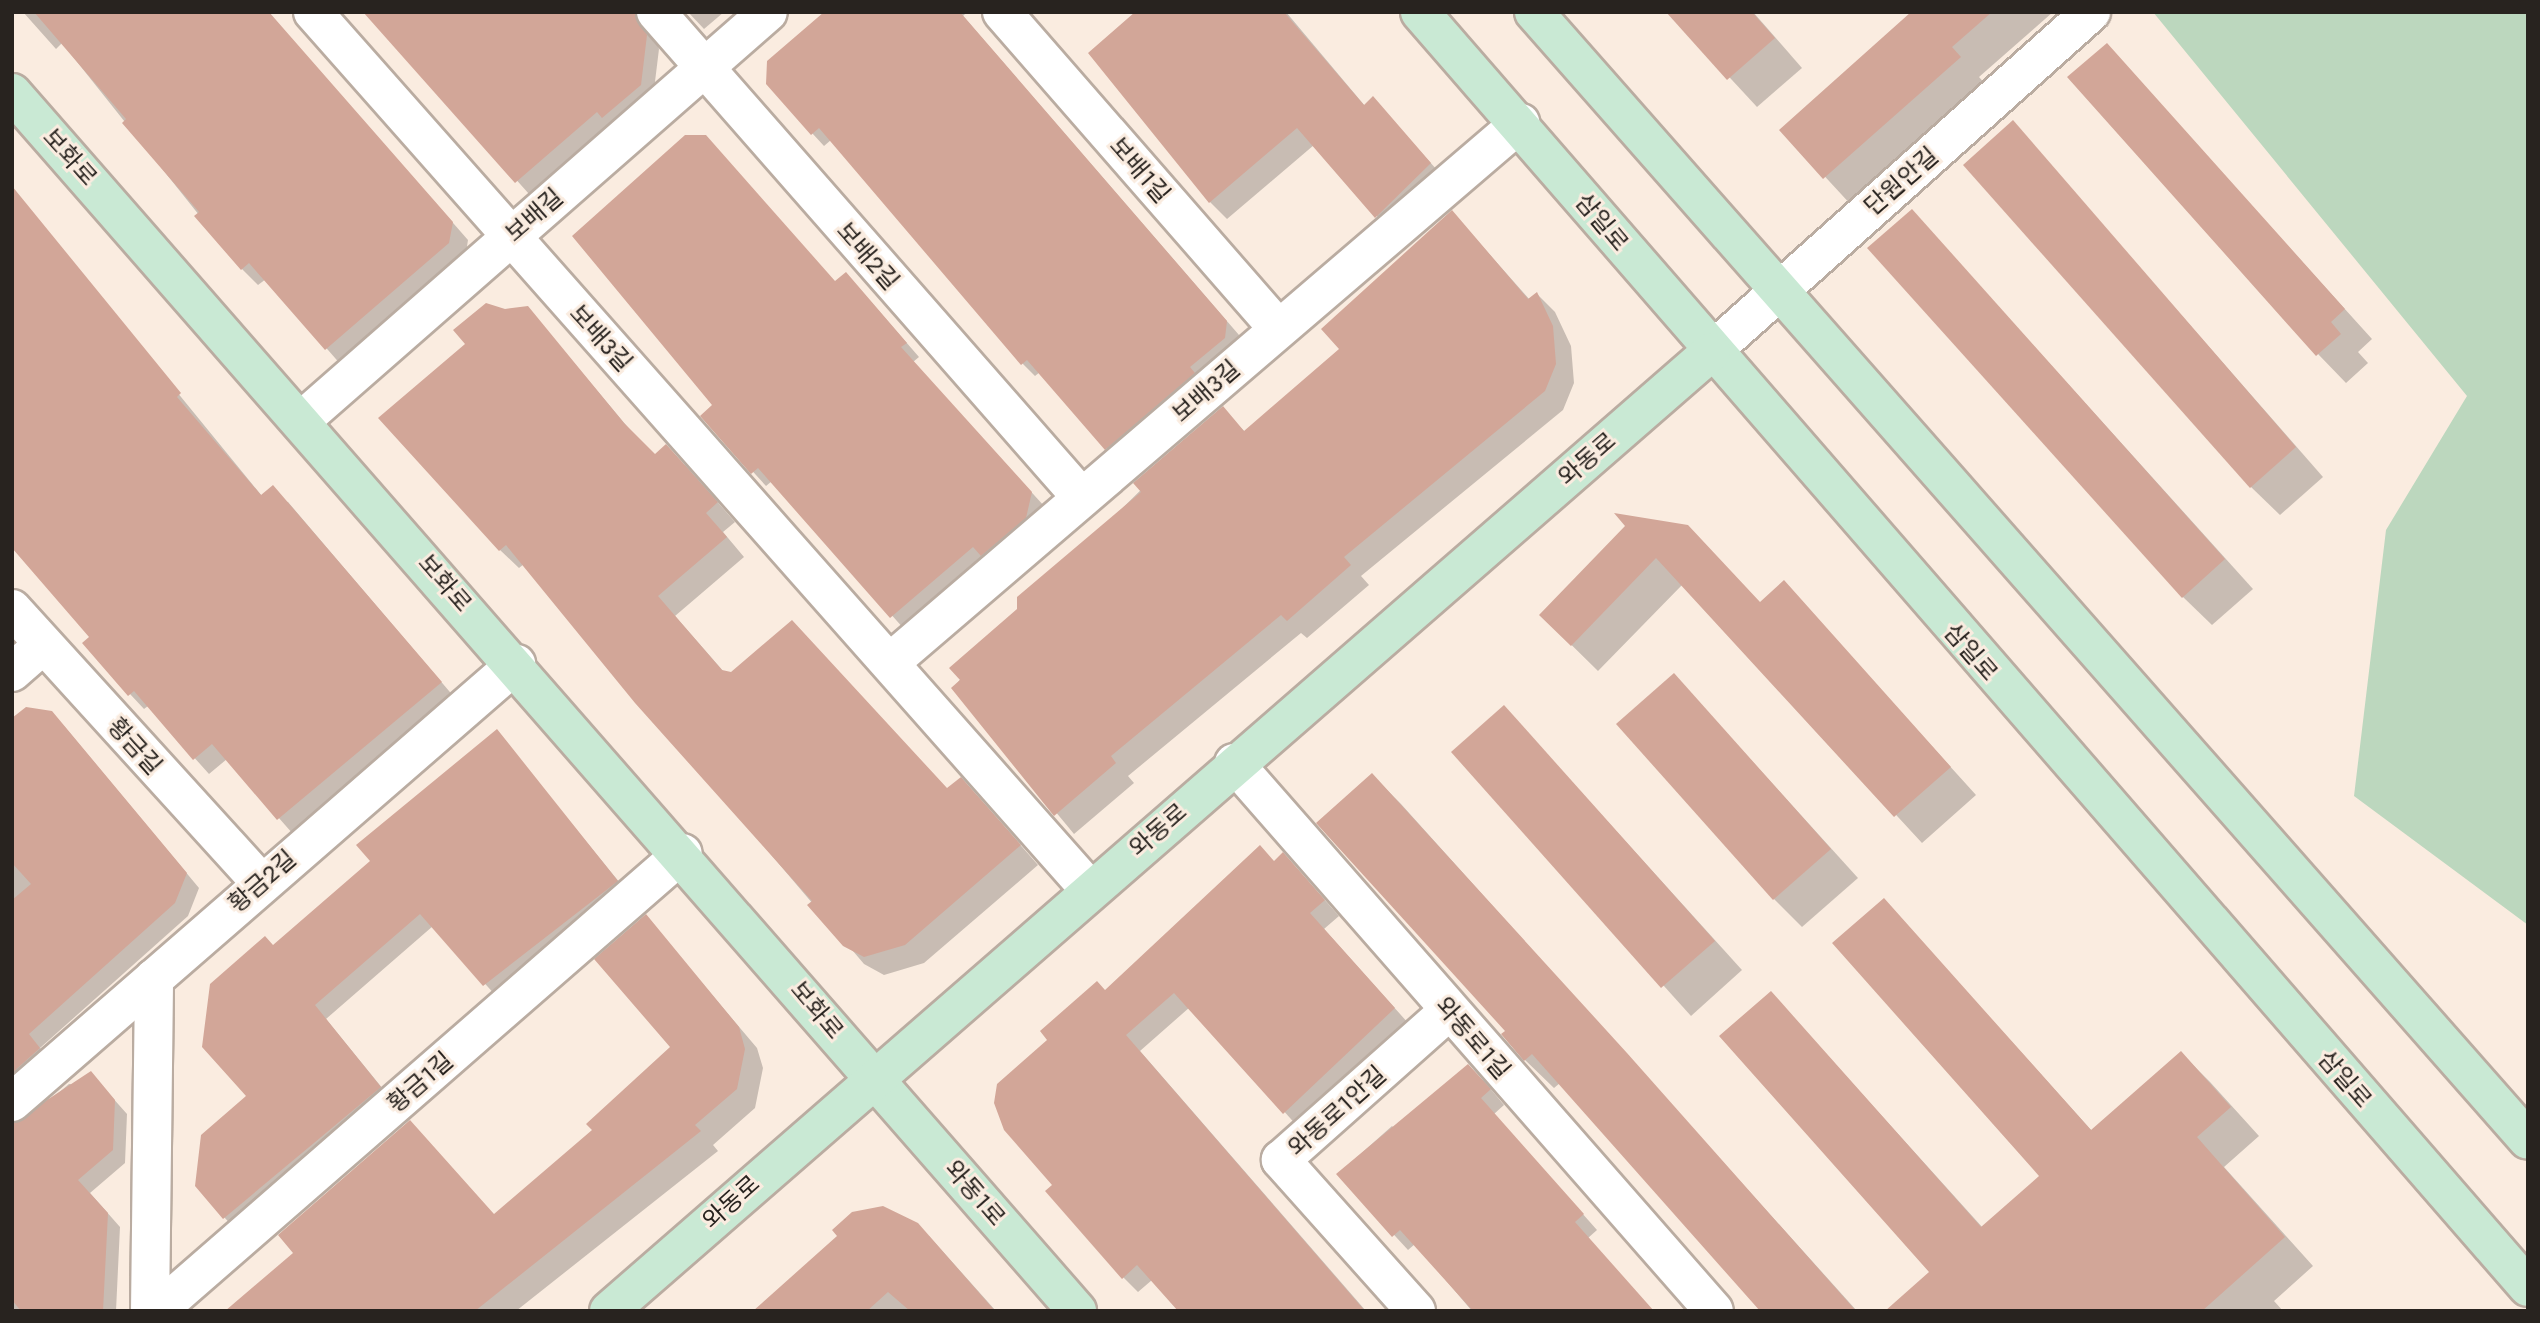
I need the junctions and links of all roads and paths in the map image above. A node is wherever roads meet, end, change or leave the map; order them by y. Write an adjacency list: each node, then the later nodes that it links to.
1 (313, 12): 11 (street, 보배3길)
2 (656, 12): 8 (street, 보배2길)
3 (768, 12): 8 (street, 보배길)
4 (1002, 12): 13 (street, 보배1길)
5 (1420, 12): 10 (main road, 삼일로)
6 (1534, 12): 12 (main road)
7 (2091, 12): 12 (street, 단원안길)
8 (704, 68): 11 (street, 보배길); 16 (street, 보배2길)
9 (12, 93): 15 (main road, 보화로)
10 (1520, 123): 13 (street, 보배3길); 14 (main road, 삼일로)
11 (509, 236): 15 (street, 보배길); 19 (street, 보배3길)
12 (1776, 291): 14 (street, 단원안길); 30 (main road)
13 (1278, 328): 16 (street, 보배3길)
14 (1711, 352): 22 (main road, 와동로); 31 (main road, 삼일로)
15 (302, 420): 20 (main road, 보화로)
16 (1082, 498): 19 (street, 보배3길)
17 (12, 609): 18 (street, 황금길)
18 (43, 645): 21 (street); 24 (street, 황금길)
19 (893, 660): 25 (street, 보배3길)
20 (516, 664): 23 (main road, 보화로); 24 (street, 황금2길)
21 (12, 672)
22 (1234, 763): 25 (main road, 와동로); 27 (street, 와동로1길)
23 (683, 853): 28 (main road, 보화로); 33 (street, 황금1길)
24 (260, 882): 26 (street, 황금2길)
25 (1090, 890): 28 (main road, 와동로)
26 (153, 978): 29 (street, 황금2길); 32 (street)
27 (1449, 1011): 36 (street, 와동로1안길); 37 (street, 와동로1길)
28 (873, 1076): 34 (main road, 와동로); 35 (main road, 와동1로)
29 (12, 1102)
30 (2528, 1140)
31 (2528, 1287)
32 (150, 1311)
33 (157, 1311)
34 (609, 1311)
35 (1077, 1311)
36 (1416, 1311)
37 (1714, 1311)

